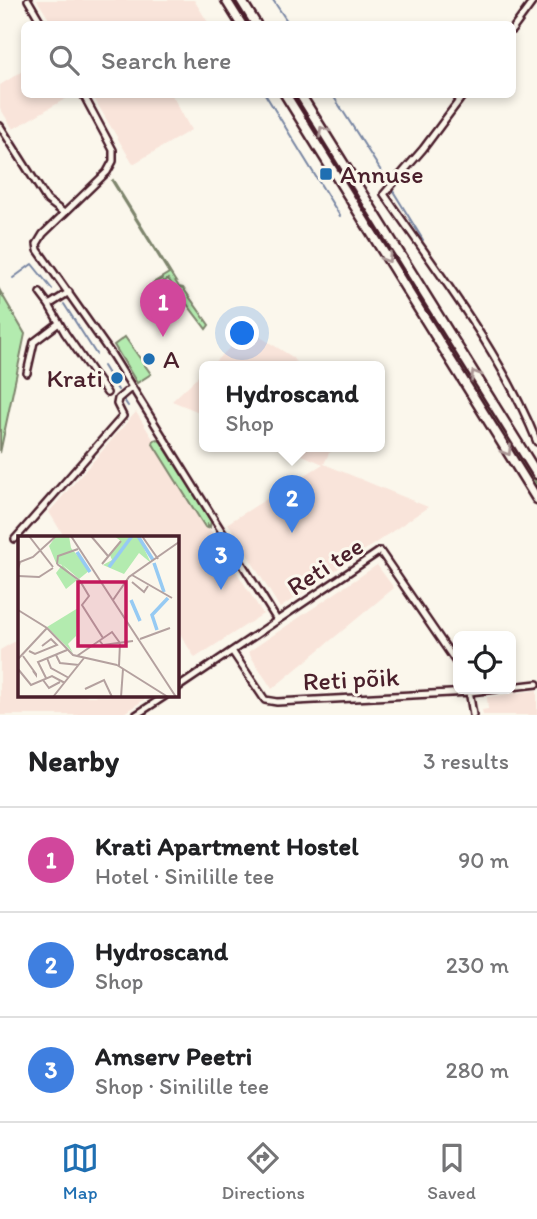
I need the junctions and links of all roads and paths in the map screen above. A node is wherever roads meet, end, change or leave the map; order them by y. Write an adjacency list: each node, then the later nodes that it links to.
1 (28, 0): 5 (street)
2 (226, 0): 6 (highway)
3 (241, 0): 7 (highway)
4 (534, 0): 8 (street)
5 (40, 21)
6 (240, 21)
7 (254, 21)
8 (516, 26)
9 (85, 98): 14 (street)
10 (287, 98): 24 (highway, one-way to 24)
11 (302, 98): 23 (highway, one-way to 11)
12 (461, 98): 22 (street)
13 (0, 126): 14 (street)
14 (64, 213): 15 (street)
15 (69, 292): 17 (street); 20 (street)
16 (40, 293): 17 (street)
17 (49, 305): 18 (street)
18 (59, 323): 19 (street); 21 (street)
19 (27, 373)
20 (132, 387): 25 (street); 26 (street)
21 (107, 393)
22 (537, 442)
23 (537, 474)
24 (537, 499)
25 (15, 539)
26 (277, 620): 27 (street, Reti tee); 28 (street, Reti tee)
27 (232, 651): 31 (street, Reti tee); 32 (street, Reti põik)
28 (453, 658)
29 (537, 684): 30 (street)
30 (516, 686)
31 (178, 687)
32 (453, 691)
33 (469, 694): 36 (street)
34 (162, 698): 35 (street)
35 (136, 715)
36 (472, 715)

